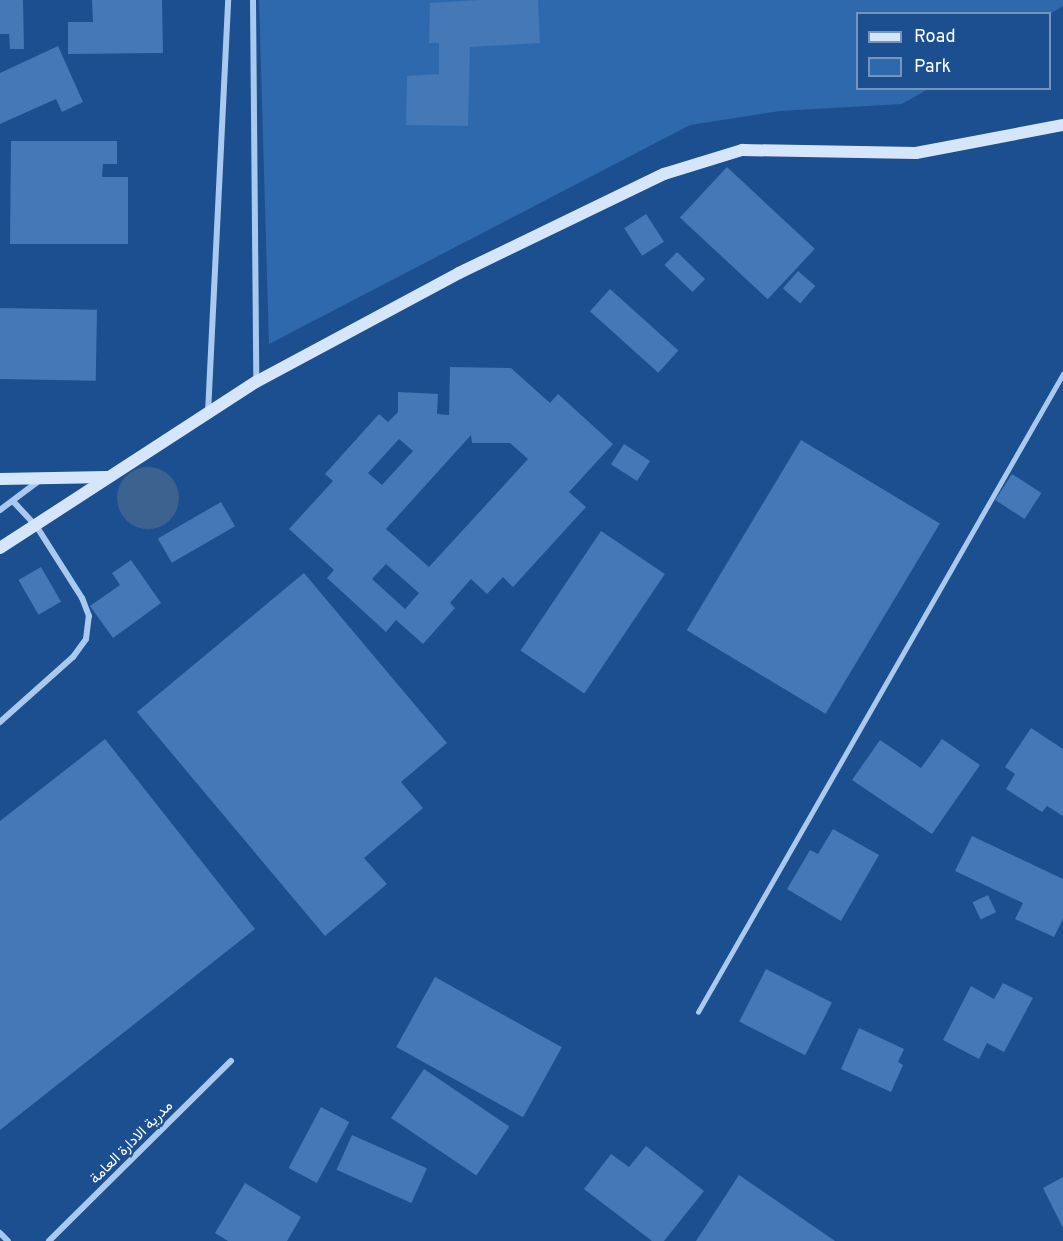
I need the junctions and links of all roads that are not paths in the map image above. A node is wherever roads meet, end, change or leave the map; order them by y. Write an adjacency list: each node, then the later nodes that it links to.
1 (228, 0): 6 (street)
2 (253, 0): 5 (street)
3 (1063, 125): 5 (street)
4 (1063, 374): 15 (lane)
5 (256, 381): 6 (street)
6 (208, 416): 7 (street)
7 (107, 477): 9 (street); 12 (street)
8 (0, 479): 9 (street)
9 (42, 479): 10 (street)
10 (13, 501): 11 (street); 12 (street)
11 (0, 510)
12 (38, 527): 13 (street); 14 (street)
13 (0, 548)
14 (0, 722)
15 (698, 1012)
16 (231, 1061): 19 (street, مدرية الادارة العامة)
17 (0, 1233): 18 (street)
18 (8, 1241)
19 (49, 1241)

